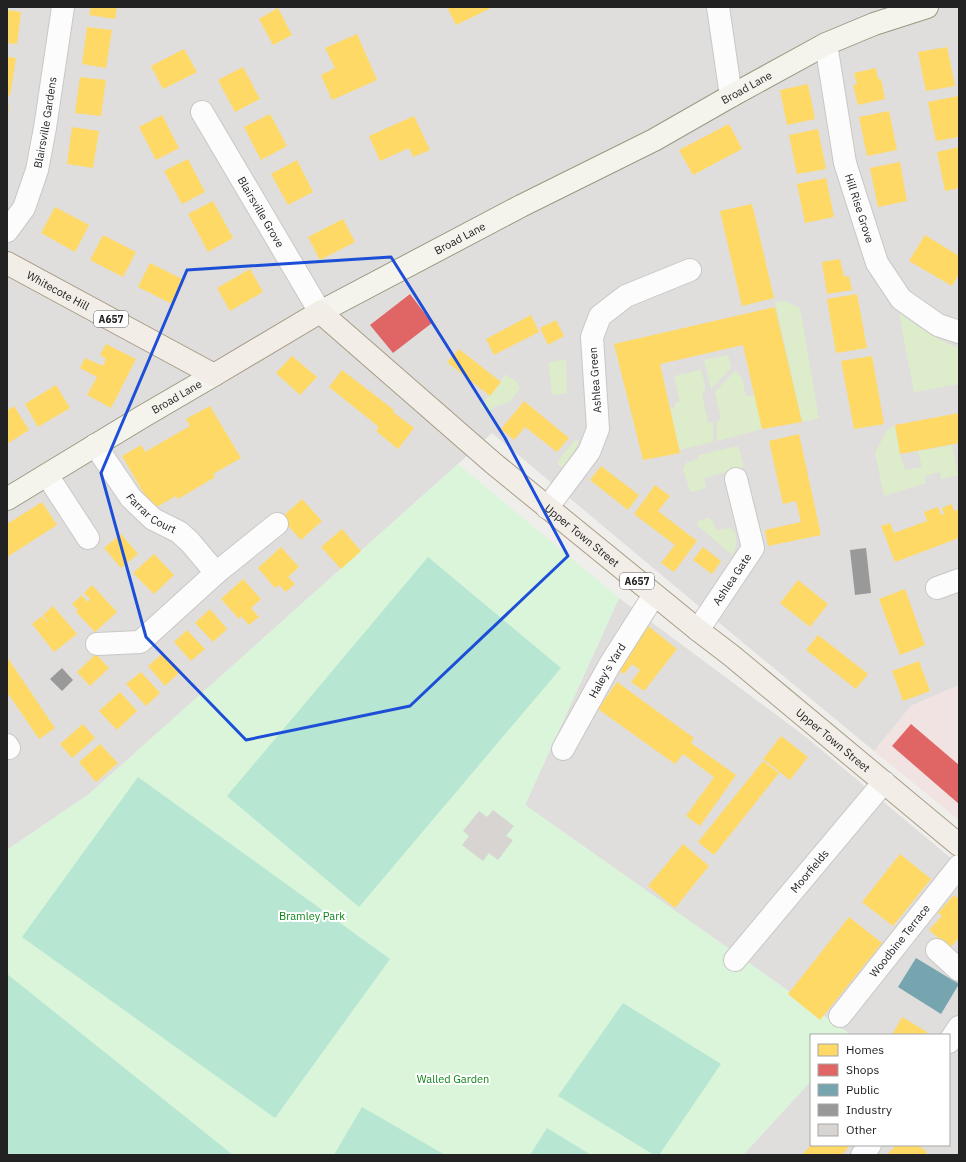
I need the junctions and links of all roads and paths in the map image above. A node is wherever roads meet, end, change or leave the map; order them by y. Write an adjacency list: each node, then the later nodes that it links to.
1 (63, 7): 7 (street, Blairsville Gardens)
2 (718, 7): 5 (street)
3 (927, 7): 4 (street, Broad Lane)
4 (826, 44): 5 (street, Broad Lane); 11 (street, Hill Rise Grove)
5 (731, 96): 10 (street, Broad Lane)
6 (202, 112): 10 (street, Blairsville Grove)
7 (7, 231)
8 (7, 263): 12 (main road, Whitecote Hill / A657)
9 (690, 270): 17 (street, Ashlea Green)
10 (320, 312): 12 (main road, Broad Lane); 17 (main road, Upper Town Street / A657)
11 (959, 332)
12 (214, 375): 13 (street, Broad Lane)
13 (95, 445): 14 (street, Broad Lane); 20 (street, Farrar Court)
14 (47, 475): 16 (street, Broad Lane); 19 (street)
15 (736, 479): 24 (street, Ashlea Gate)
16 (7, 499)
17 (547, 508): 23 (main road, Upper Town Street / A657)
18 (277, 524): 20 (street)
19 (88, 538)
20 (216, 573): 25 (street)
21 (959, 580): 22 (street)
22 (937, 588)
23 (654, 595): 24 (main road, Upper Town Street / A657); 26 (street, Haley's Yard)
24 (698, 630): 27 (main road, Upper Town Street / A657)
25 (97, 644)
26 (563, 749)
27 (884, 782): 28 (main road, Upper Town Street / A657); 31 (street, Moorfields)
28 (959, 845)
29 (959, 866): 33 (street, Woodbine Terrace)
30 (937, 950): 32 (street)
31 (735, 960)
32 (959, 970)
33 (840, 1016)
34 (959, 1026): 35 (street)
35 (950, 1040)
36 (869, 1146): 37 (street)
37 (862, 1155)

